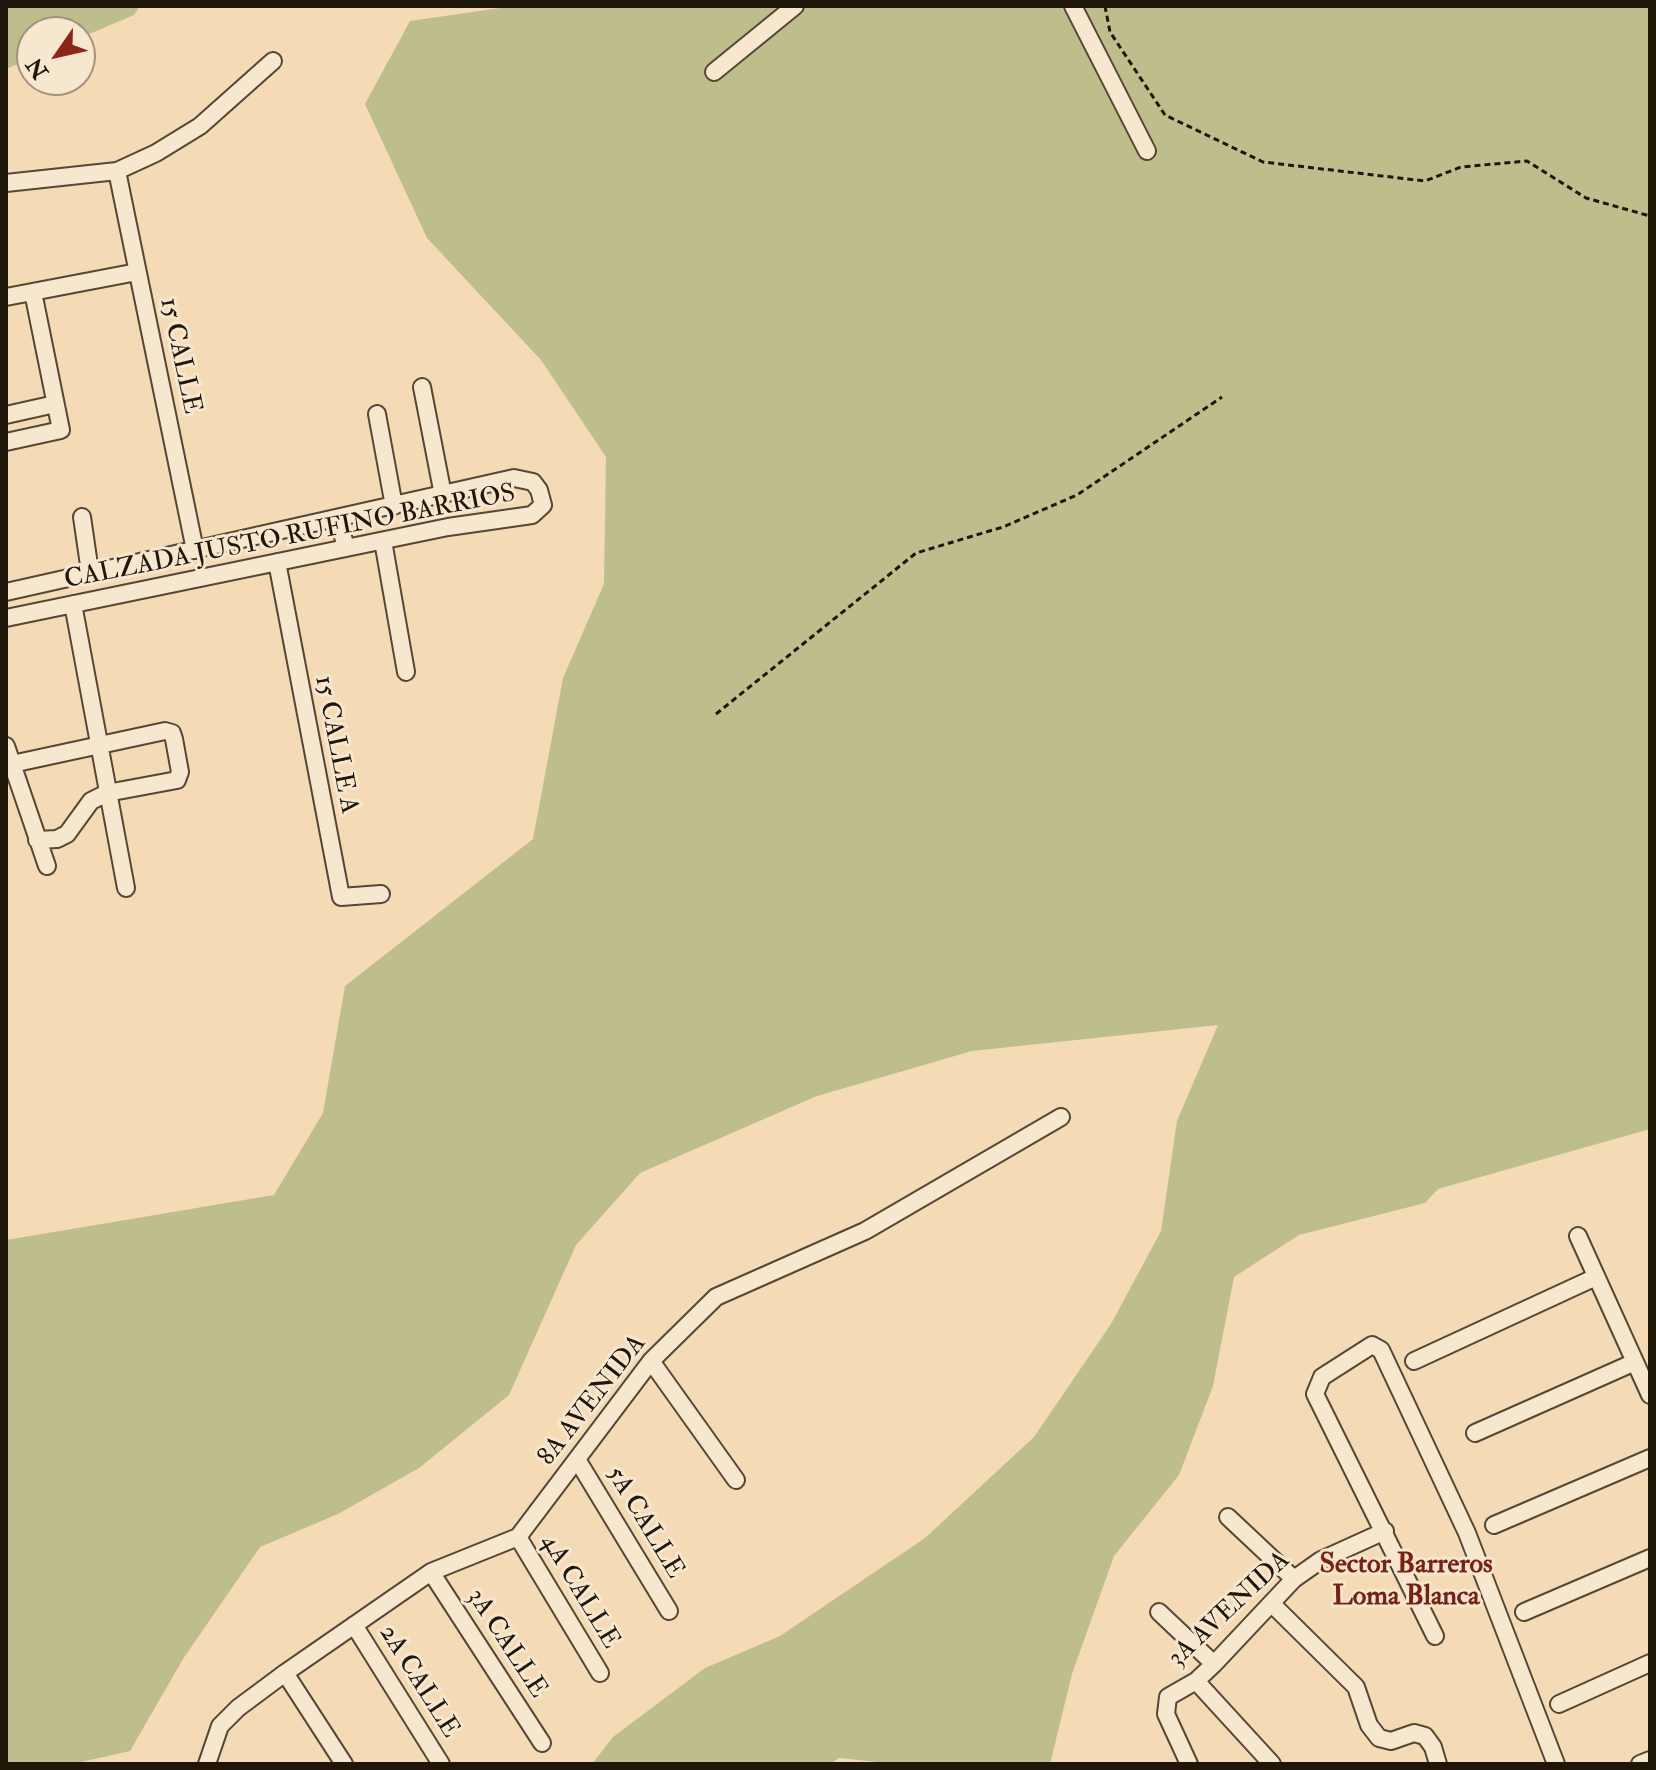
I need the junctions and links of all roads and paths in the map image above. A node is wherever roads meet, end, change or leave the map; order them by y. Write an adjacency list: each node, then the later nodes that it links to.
1 (795, 6): 5 (street)
2 (1073, 6): 6 (street)
3 (1105, 6): 9 (path)
4 (273, 61): 7 (street)
5 (714, 72)
6 (1147, 151)
7 (117, 171): 8 (street); 10 (street, 15 CALLE)
8 (6, 183)
9 (1650, 216)
10 (137, 272): 11 (street); 25 (street, 15 CALLE)
11 (33, 292): 12 (street); 15 (street)
12 (6, 297)
13 (422, 387): 19 (street)
14 (1222, 397): 33 (path)
15 (55, 404): 17 (street); 18 (street)
16 (377, 414): 20 (street)
17 (6, 415)
18 (6, 442)
19 (443, 495): 20 (street, CALZADA JUSTO RUFINO BARRIOS); 23 (street, CALZADA JUSTO RUFINO BARRIOS)
20 (394, 506): 22 (street, CALZADA JUSTO RUFINO BARRIOS)
21 (82, 517): 27 (street)
22 (338, 518): 24 (street); 25 (street, CALZADA JUSTO RUFINO BARRIOS)
23 (383, 541): 24 (street, CALZADA JUSTO RUFINO BARRIOS); 32 (street)
24 (346, 548): 26 (street, CALZADA JUSTO RUFINO BARRIOS)
25 (195, 550): 27 (street, CALZADA JUSTO RUFINO BARRIOS)
26 (277, 562): 29 (street, CALZADA JUSTO RUFINO BARRIOS); 41 (street, 15 CALLE A)
27 (90, 572): 28 (street, CALZADA JUSTO RUFINO BARRIOS)
28 (12, 590): 30 (street)
29 (73, 604): 30 (street, CALZADA JUSTO RUFINO BARRIOS); 34 (street)
30 (24, 614): 31 (street, CALZADA JUSTO RUFINO BARRIOS)
31 (6, 618)
32 (406, 672)
33 (716, 714)
34 (98, 744): 36 (street); 37 (street); 37 (street)
35 (6, 746): 36 (street)
36 (12, 764): 38 (street)
37 (107, 793): 38 (street); 40 (street)
38 (37, 840): 39 (street)
39 (47, 866)
40 (126, 888)
41 (381, 894)
42 (1061, 1117): 45 (street, 8A AVENIDA)
43 (1578, 1236): 44 (street)
44 (1596, 1277): 46 (street); 47 (street)
45 (651, 1361): 51 (street, 8A AVENIDA); 52 (street)
46 (1414, 1361)
47 (1635, 1362): 48 (street); 49 (street)
48 (1650, 1395)
49 (1475, 1433)
50 (1650, 1458): 54 (street)
51 (578, 1461): 56 (street, 8A AVENIDA); 61 (street, 5A CALLE)
52 (736, 1480)
53 (1228, 1517): 59 (street)
54 (1494, 1525)
55 (1385, 1531): 59 (street, 3A AVENIDA); 65 (street); 80 (street)
56 (518, 1537): 58 (street, 8A AVENIDA); 69 (street, 4A CALLE)
57 (1650, 1558): 63 (street)
58 (431, 1572): 64 (street, 8A AVENIDA); 72 (street, 3A CALLE)
59 (1294, 1579): 60 (street, 3A AVENIDA)
60 (1273, 1605): 67 (street, 3A AVENIDA); 79 (street)
61 (669, 1611)
62 (1159, 1612): 67 (street)
63 (1524, 1612)
64 (354, 1625): 68 (street, 8A AVENIDA); 76 (street, 2A CALLE)
65 (1435, 1636)
66 (1650, 1663): 71 (street)
67 (1214, 1664): 70 (street, 3A AVENIDA)
68 (285, 1673): 74 (street, 8A AVENIDA); 75 (street)
69 (600, 1673)
70 (1196, 1681): 77 (street, 3A AVENIDA); 78 (street)
71 (1559, 1704)
72 (542, 1743)
73 (1650, 1760): 81 (street)
74 (207, 1764)
75 (344, 1764)
76 (441, 1764)
77 (1189, 1764)
78 (1272, 1764)
79 (1438, 1764)
80 (1556, 1764)
81 (1640, 1764)

